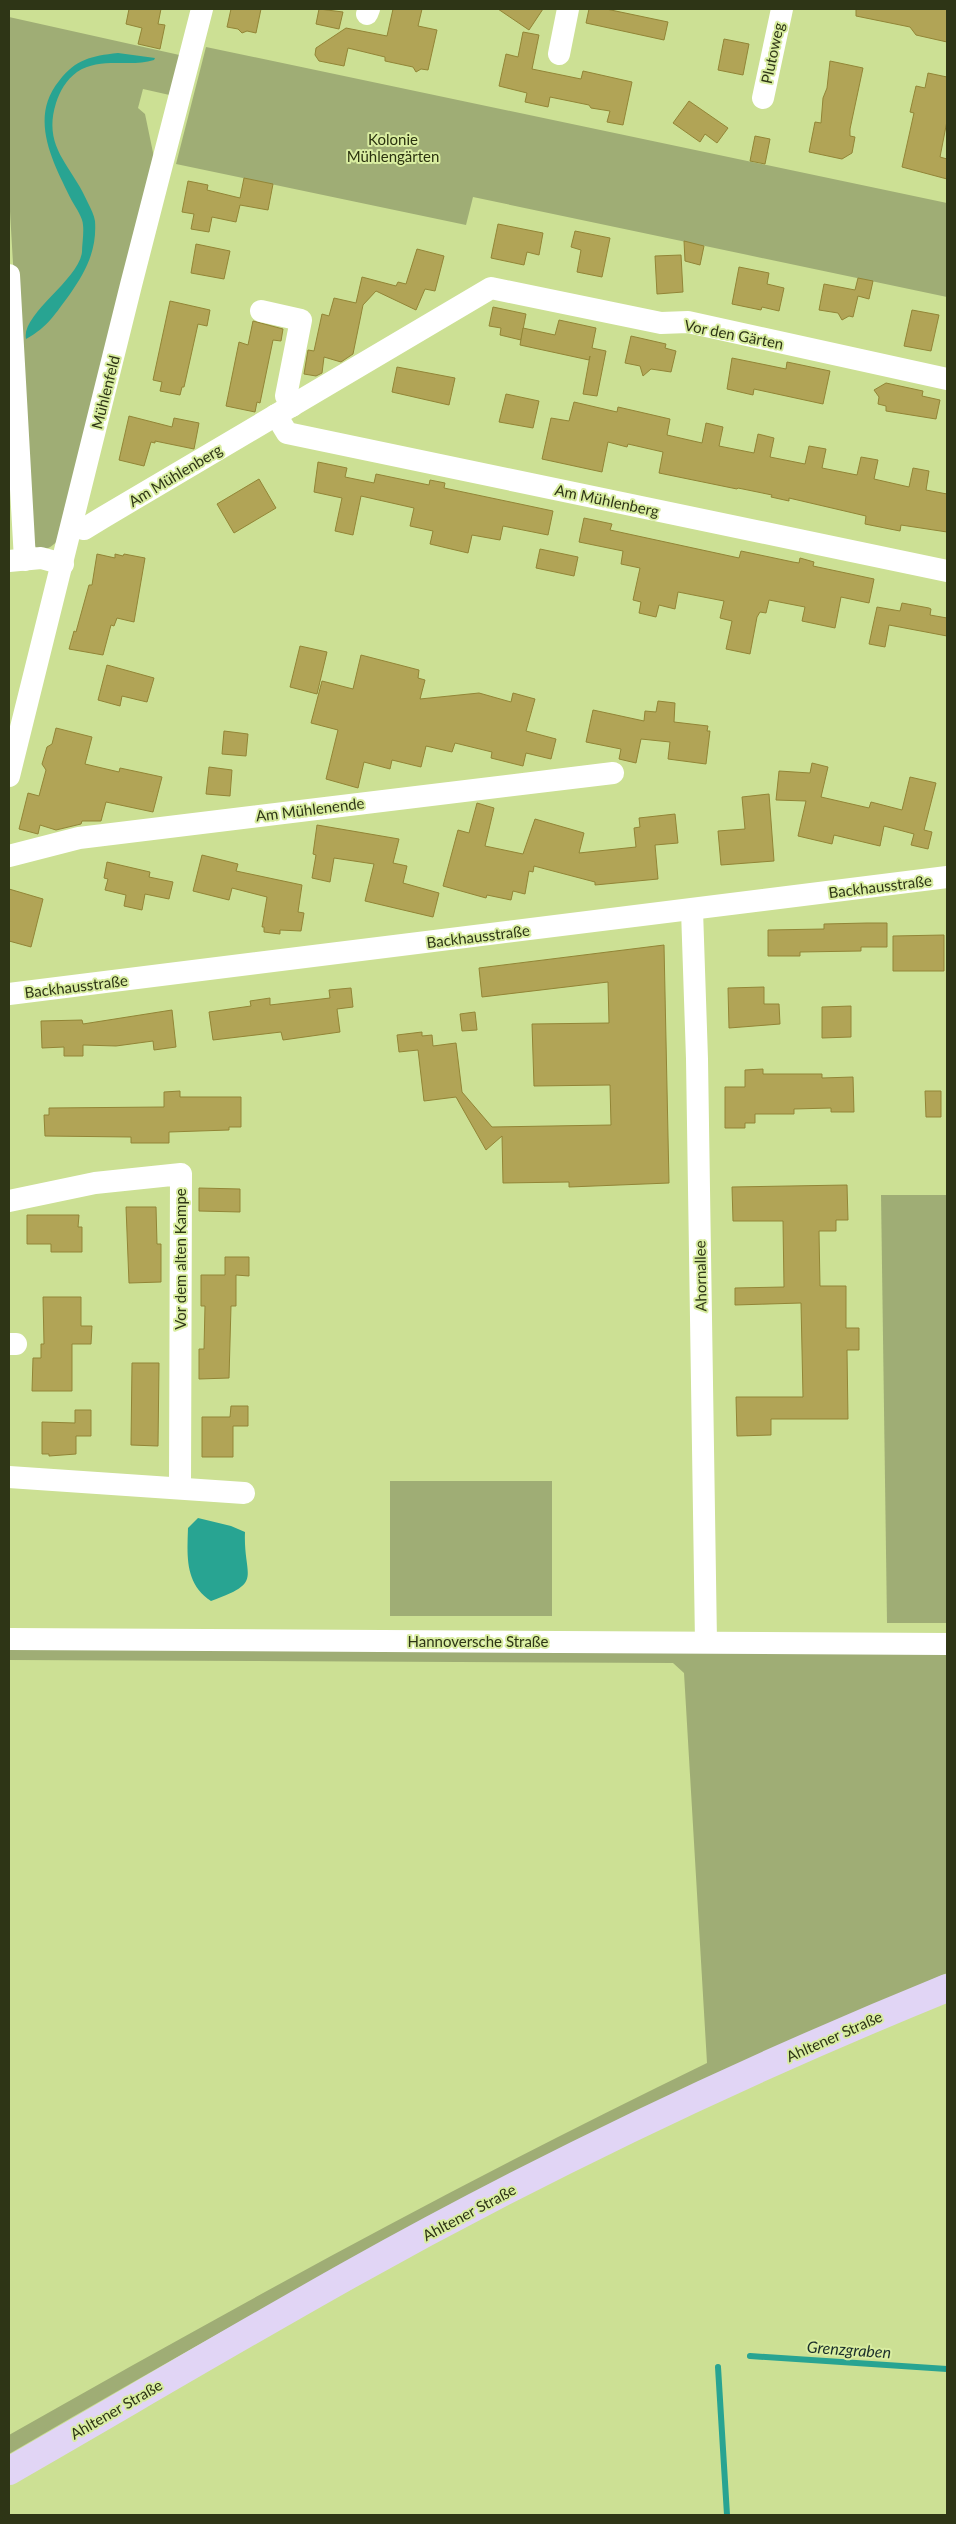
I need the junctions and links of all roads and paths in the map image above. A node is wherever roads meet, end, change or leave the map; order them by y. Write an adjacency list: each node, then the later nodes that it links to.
1 (202, 9): 12 (street, Mühlenfeld)
2 (568, 9): 4 (street)
3 (782, 9): 5 (street, Plutoweg)
4 (559, 54)
5 (763, 98)
6 (9, 275): 9 (street)
7 (491, 288): 10 (street, Vor den Gärten); 11 (street, Am Mühlenberg)
8 (261, 311): 11 (street, Am Mühlenberg)
9 (11, 343): 13 (street)
10 (947, 379)
11 (284, 411): 12 (street, Am Mühlenberg); 15 (street, Am Mühlenberg)
12 (72, 526): 14 (street, Mühlenfeld)
13 (17, 560): 14 (street)
14 (63, 564): 17 (street, Mühlenfeld)
15 (947, 571)
16 (613, 773): 18 (street, Am Mühlenende)
17 (9, 776)
18 (9, 856)
19 (947, 877): 20 (street, Backhausstraße)
20 (692, 910): 21 (street, Backhausstraße); 27 (street, Ahornallee)
21 (9, 994)
22 (9, 1201): 24 (street, Vor dem alten Kampe)
23 (9, 1477): 24 (street)
24 (180, 1488): 25 (street)
25 (244, 1493)
26 (9, 1639): 27 (street, Hannoversche Straße)
27 (706, 1642): 28 (street, Hannoversche Straße)
28 (947, 1644)
29 (947, 1988): 30 (main road, Ahltener Straße)
30 (9, 2471)

